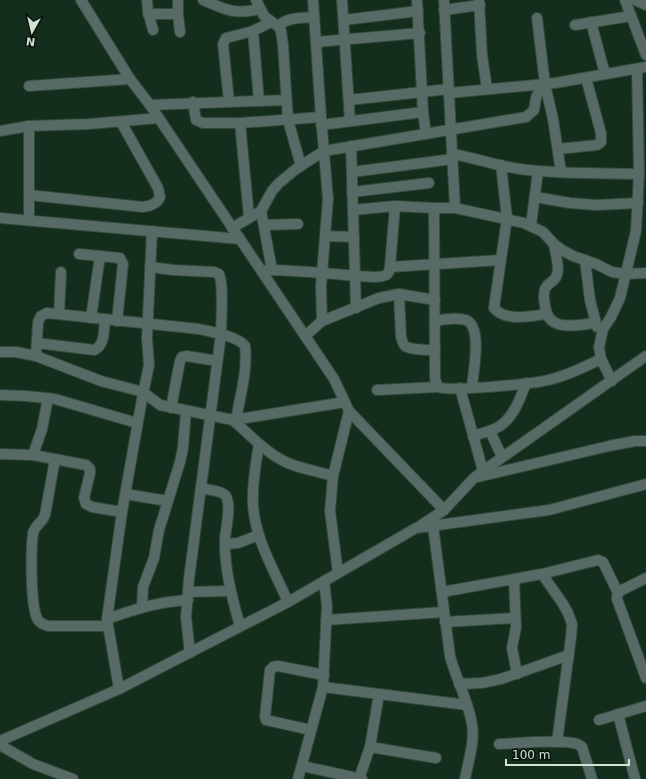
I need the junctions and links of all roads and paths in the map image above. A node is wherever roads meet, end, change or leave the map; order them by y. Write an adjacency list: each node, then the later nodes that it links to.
1 (81, 0): 32 (street)
2 (146, 0): 14 (street)
3 (178, 0): 15 (street)
4 (203, 0): 16 (street)
5 (313, 0): 18 (street)
6 (345, 0): 20 (street)
7 (417, 0): 13 (street)
8 (625, 0): 17 (street)
9 (635, 0): 12 (street)
10 (480, 2): 11 (street); 36 (street)
11 (444, 5): 37 (street)
12 (646, 5)
13 (418, 11): 20 (street); 26 (street)
14 (148, 14): 15 (street); 23 (street)
15 (178, 14): 25 (street)
16 (265, 14): 18 (street); 24 (street); 39 (street)
17 (631, 16): 21 (street); 29 (street)
18 (314, 17): 28 (street)
19 (537, 18): 34 (street)
20 (344, 20): 27 (street)
21 (591, 22): 22 (street); 31 (street)
22 (575, 25)
23 (153, 30)
24 (253, 31): 41 (street); 42 (street)
25 (180, 32)
26 (420, 33): 27 (street); 38 (street)
27 (345, 39): 28 (street); 40 (street)
28 (316, 42): 48 (street)
29 (646, 55)
30 (642, 68): 31 (street); 60 (street)
31 (605, 74): 33 (street)
32 (127, 75): 35 (street); 44 (street)
33 (586, 78): 34 (street); 57 (street)
34 (543, 84): 36 (street); 53 (street); 57 (street)
35 (29, 86)
36 (487, 89): 37 (street)
37 (449, 91): 38 (street); 53 (street)
38 (423, 92): 40 (street); 45 (street)
39 (286, 100): 42 (street); 47 (street)
40 (349, 100): 49 (street)
41 (229, 101): 42 (street); 43 (street)
42 (258, 101)
43 (193, 102): 44 (street); 51 (street)
44 (150, 104): 46 (street)
45 (424, 112): 49 (street); 55 (street)
46 (159, 118): 50 (street); 84 (street)
47 (288, 120): 48 (street); 51 (street); 62 (street)
48 (321, 121): 49 (street); 58 (street)
49 (350, 121)
50 (121, 122): 52 (street); 69 (street)
51 (240, 123): 78 (street)
52 (29, 126): 54 (street); 69 (street)
53 (451, 130): 55 (street); 59 (street)
54 (0, 131)
55 (426, 134): 56 (street)
56 (351, 146): 58 (street); 64 (street)
57 (558, 149): 65 (street)
58 (324, 151): 62 (street); 86 (street)
59 (452, 156): 61 (street); 64 (street); 74 (street)
60 (642, 162): 66 (street)
61 (501, 165): 63 (street); 79 (street)
62 (301, 166): 76 (street)
63 (538, 171): 65 (street); 70 (street)
64 (352, 172): 68 (street)
65 (561, 172): 66 (street)
66 (639, 174): 71 (street)
67 (429, 183): 68 (street)
68 (352, 192): 75 (street)
69 (29, 195): 80 (street)
70 (535, 196): 71 (street); 83 (street)
71 (638, 203): 101 (street)
72 (395, 206): 73 (street); 75 (street); 96 (street)
73 (434, 208): 74 (street); 94 (street)
74 (455, 208): 79 (street)
75 (353, 210): 87 (street)
76 (261, 212): 78 (street); 82 (street)
77 (0, 218): 80 (street)
78 (249, 218): 84 (street)
79 (507, 218): 83 (street); 92 (street)
80 (29, 220): 85 (street)
81 (298, 224): 82 (street)
82 (264, 225): 98 (street)
83 (531, 225): 89 (street)
84 (232, 228): 88 (street)
85 (152, 231): 88 (street); 95 (street)
86 (325, 236): 87 (street); 100 (street)
87 (354, 237): 102 (street)
88 (240, 239): 98 (street)
89 (554, 244): 93 (street); 107 (street)
90 (79, 254): 91 (street)
91 (100, 256): 108 (street); 110 (street)
92 (501, 260): 94 (street); 107 (street)
93 (585, 260): 101 (street); 113 (street)
94 (434, 264): 96 (street); 104 (street)
95 (150, 267): 114 (street); 115 (street)
96 (390, 267): 102 (street)
97 (61, 272): 106 (street)
98 (268, 272): 100 (street); 116 (street)
99 (646, 273): 101 (street)
100 (322, 274): 102 (street); 111 (street)
101 (625, 274): 117 (street)
102 (354, 276): 105 (street)
103 (399, 294): 104 (street); 105 (street); 119 (street)
104 (435, 300): 112 (street)
105 (356, 308): 111 (street)
106 (59, 314): 108 (street); 118 (street)
107 (546, 314): 113 (street)
108 (91, 318): 109 (street)
109 (105, 319): 110 (street); 118 (street)
110 (117, 321): 114 (street)
111 (322, 321): 116 (street)
112 (435, 321): 119 (street); 128 (street)
113 (595, 323): 117 (street)
114 (147, 324): 115 (street); 131 (street)
115 (221, 334): 124 (street); 138 (street)
116 (305, 336): 134 (street)
117 (600, 339): 123 (street)
118 (36, 343): 121 (street)
119 (435, 350): 127 (street)
120 (0, 352): 121 (street)
121 (36, 356): 131 (street)
122 (646, 356): 125 (street)
123 (601, 359): 125 (street); 126 (street)
124 (217, 361): 135 (street); 137 (street)
125 (612, 381): 146 (street)
126 (526, 383): 128 (street); 140 (street)
127 (438, 387): 129 (street); 130 (street)
128 (472, 387): 129 (street)
129 (460, 388): 141 (street)
130 (377, 390)
131 (143, 392): 135 (street); 139 (street)
132 (0, 395): 133 (street)
133 (48, 398): 139 (street); 145 (street)
134 (347, 406): 138 (street); 149 (street); 155 (street)
135 (171, 408): 136 (street)
136 (186, 411): 137 (street); 154 (street)
137 (209, 415): 138 (street); 152 (street)
138 (235, 420): 143 (street)
139 (138, 423): 153 (street)
140 (490, 431): 141 (street); 146 (street)
141 (473, 436): 148 (street)
142 (646, 441): 150 (street)
143 (259, 444): 149 (street); 159 (street)
144 (0, 454): 145 (street)
145 (33, 455): 147 (street)
146 (502, 458): 148 (street)
147 (55, 459): 156 (street); 175 (street)
148 (483, 471): 150 (street)
149 (333, 476): 161 (street)
150 (474, 478): 155 (street)
151 (646, 484): 157 (street)
152 (201, 488): 160 (street); 169 (street)
153 (125, 494): 154 (street); 156 (street)
154 (168, 501): 171 (street)
155 (444, 510): 158 (street)
156 (122, 512): 175 (street)
157 (433, 526): 158 (street); 167 (street)
158 (416, 528): 161 (street)
159 (260, 535): 160 (street); 170 (street)
160 (225, 544): 166 (street)
161 (338, 573): 165 (street)
162 (542, 574): 164 (street); 168 (street); 178 (street)
163 (646, 578): 168 (street)
164 (514, 580): 167 (street); 173 (street)
165 (324, 581): 170 (street); 174 (street)
166 (230, 590): 169 (street); 176 (street)
167 (442, 592): 172 (street)
168 (618, 593): 181 (street)
169 (188, 596): 171 (street); 177 (street)
170 (288, 602): 176 (street)
171 (142, 607): 175 (street)
172 (445, 617): 173 (street); 174 (street); 182 (street)
173 (515, 618): 179 (street)
174 (326, 620): 180 (street)
175 (107, 622): 184 (street)
176 (240, 626): 177 (street)
177 (190, 653): 184 (street)
178 (569, 654): 179 (street); 192 (street)
179 (517, 674): 182 (street)
180 (324, 675): 183 (street); 190 (street)
181 (646, 678)
182 (459, 684): 186 (street)
183 (323, 687): 185 (street); 190 (street)
184 (119, 689): 191 (street)
185 (379, 694): 186 (street); 195 (street)
186 (467, 705): 201 (street)
187 (646, 706): 188 (street)
188 (618, 714): 189 (street); 203 (street)
189 (599, 720)
190 (312, 730): 197 (street)
191 (0, 741)
192 (557, 742): 193 (street); 202 (street)
193 (499, 744)
194 (0, 745): 198 (street)
195 (370, 747): 196 (street); 200 (street)
196 (436, 758)
197 (302, 766): 199 (street); 200 (street)
198 (73, 779)
199 (298, 779)
200 (360, 779)
201 (465, 779)
202 (592, 779)
203 (635, 779)

